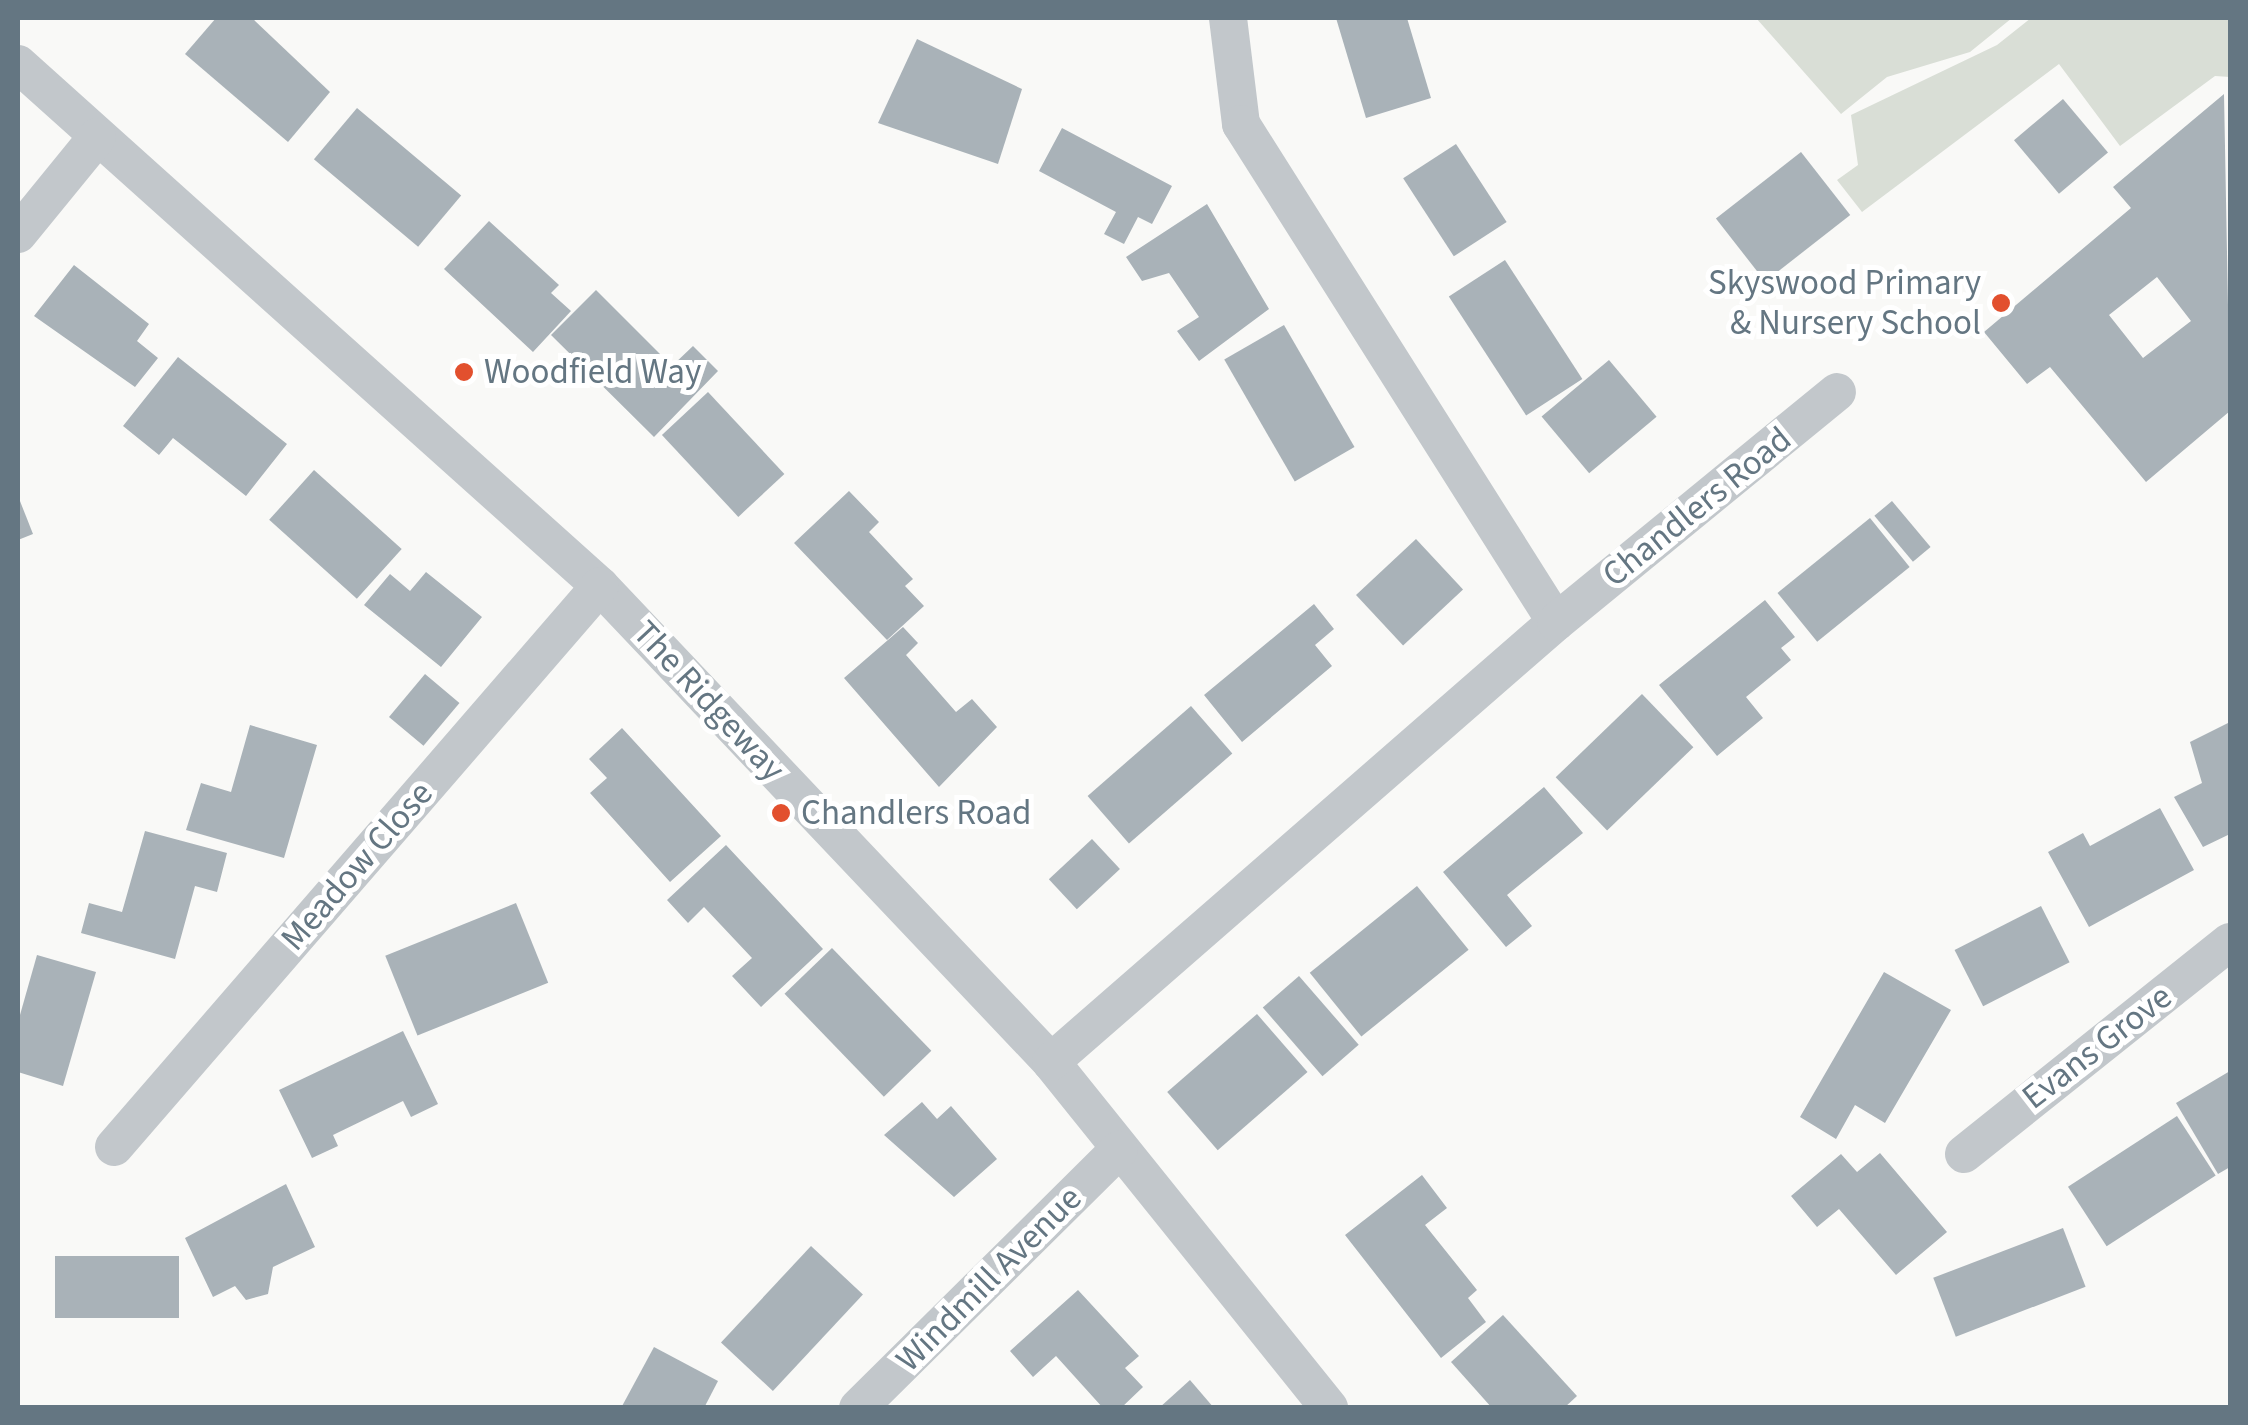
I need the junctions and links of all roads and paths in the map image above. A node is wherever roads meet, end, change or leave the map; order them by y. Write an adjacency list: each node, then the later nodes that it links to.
1 (1228, 18): 7 (street)
2 (18, 64): 3 (street, The Ridgeway)
3 (98, 137): 4 (street); 6 (street, The Ridgeway)
4 (18, 234)
5 (1837, 392): 7 (street, Chandlers Road)
6 (600, 586): 9 (street, The Ridgeway); 10 (street, Meadow Close)
7 (1556, 622): 9 (street, Chandlers Road)
8 (2230, 942): 12 (street, Evans Grove)
9 (1050, 1062): 11 (street, The Ridgeway)
10 (114, 1147)
11 (1120, 1150): 13 (street, Windmill Avenue); 14 (street, The Ridgeway)
12 (1964, 1154)
13 (858, 1408)
14 (1329, 1408)

